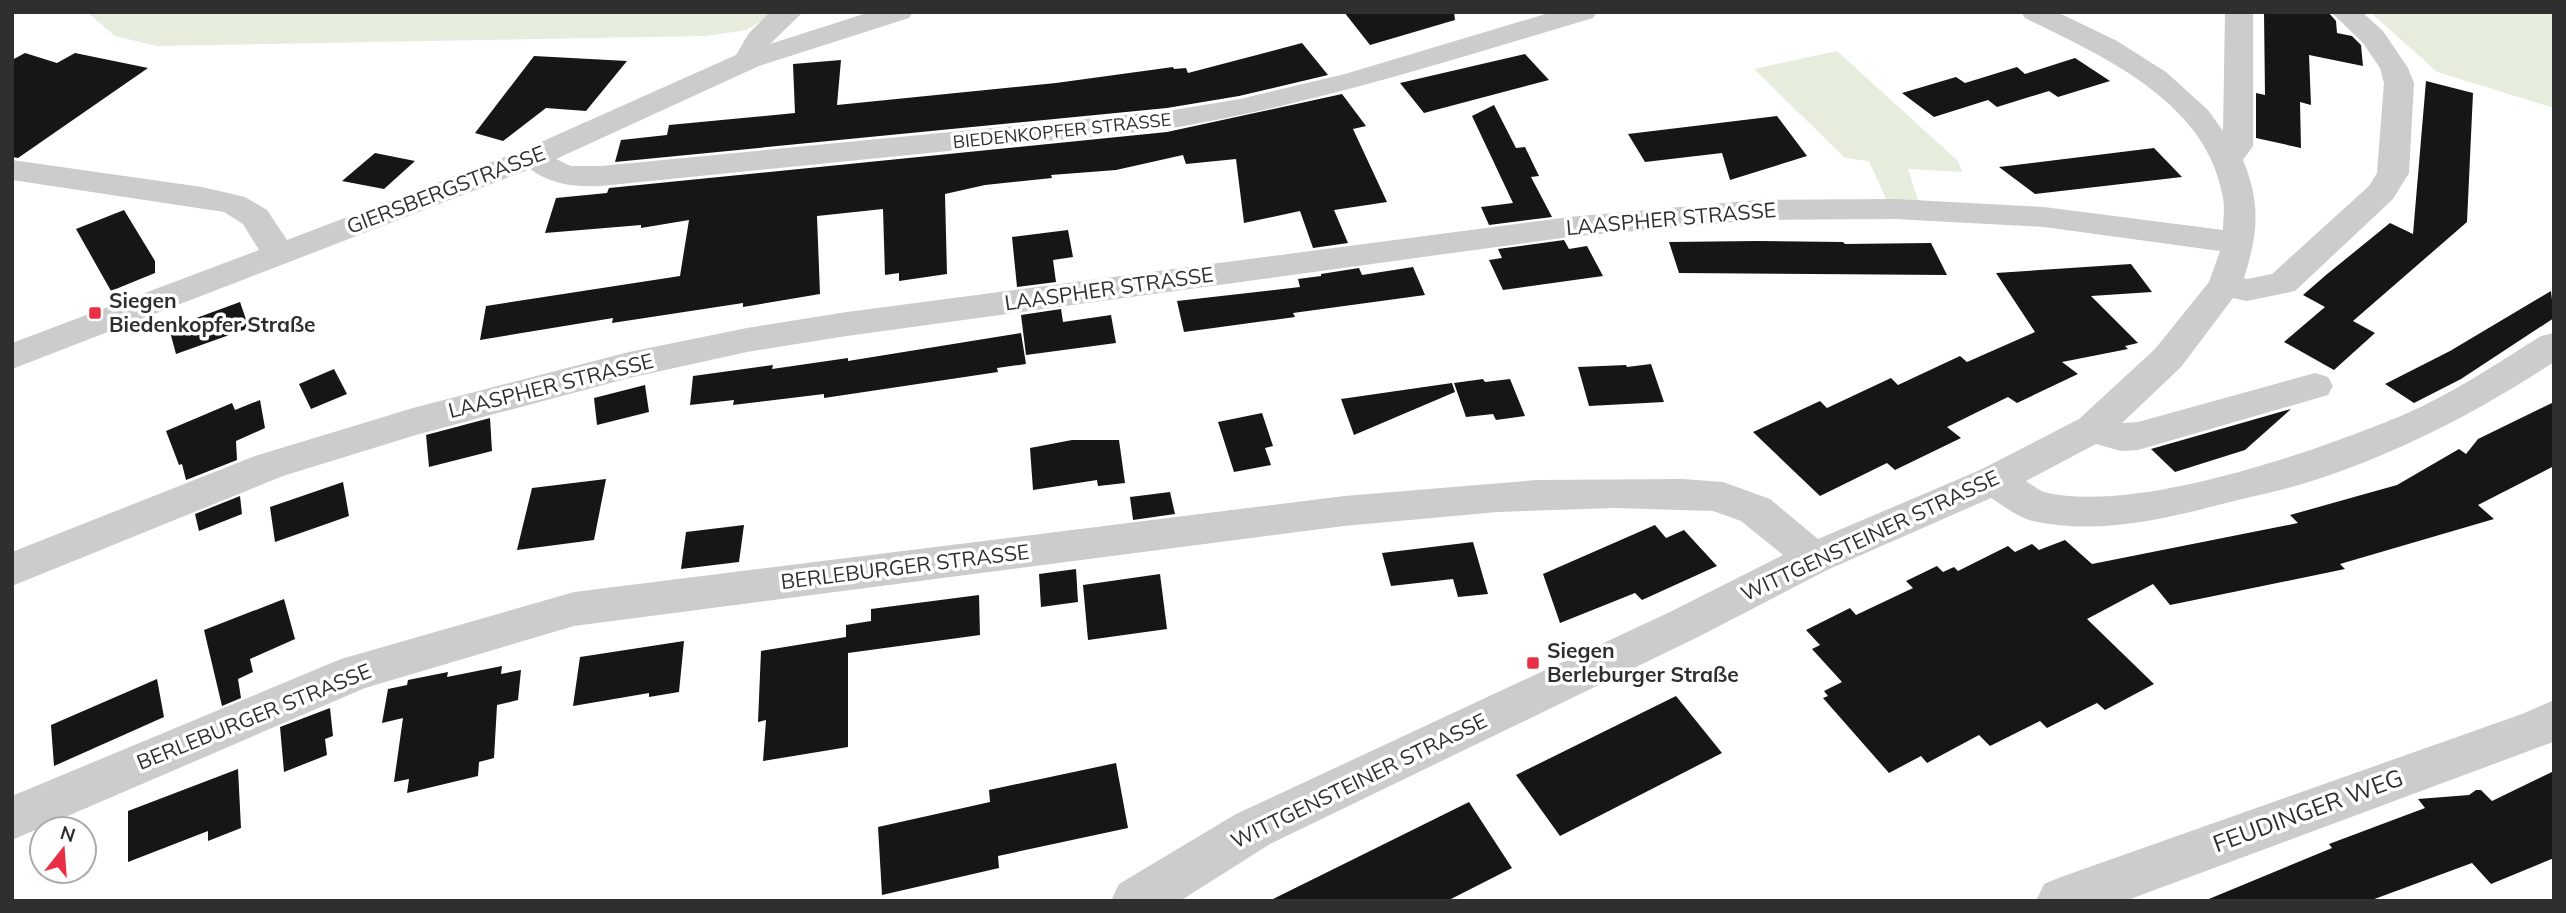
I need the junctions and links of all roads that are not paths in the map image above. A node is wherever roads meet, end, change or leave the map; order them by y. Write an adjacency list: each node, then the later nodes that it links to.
1 (789, 12): 8 (street)
2 (929, 12): 7 (street, GIERSBERGSTRASSE)
3 (1583, 12): 9 (street, BIEDENKOPFER STRASSE)
4 (2035, 12): 10 (street, WITTGENSTEINER STRASSE)
5 (2239, 12): 10 (street)
6 (2345, 12): 14 (street)
7 (888, 16): 8 (street, GIERSBERGSTRASSE)
8 (749, 60): 9 (street, GIERSBERGSTRASSE)
9 (534, 157): 13 (street, GIERSBERGSTRASSE)
10 (2227, 160): 12 (street, WITTGENSTEINER STRASSE)
11 (12, 170): 13 (street)
12 (2239, 243): 14 (street, WITTGENSTEINER STRASSE); 21 (street, LAASPHER STRASSE)
13 (278, 256): 16 (street, GIERSBERGSTRASSE)
14 (2225, 285): 18 (street, WITTGENSTEINER STRASSE)
15 (2554, 345): 19 (street)
16 (12, 357)
17 (2315, 386): 18 (street)
18 (2092, 429): 19 (street, WITTGENSTEINER STRASSE)
19 (1994, 480): 20 (street, WITTGENSTEINER STRASSE)
20 (1813, 559): 23 (street, BERLEBURGER STRASSE); 24 (street, WITTGENSTEINER STRASSE)
21 (12, 570)
22 (2554, 719): 25 (street, FEUDINGER WEG)
23 (12, 818)
24 (1136, 901)
25 (2061, 901)

